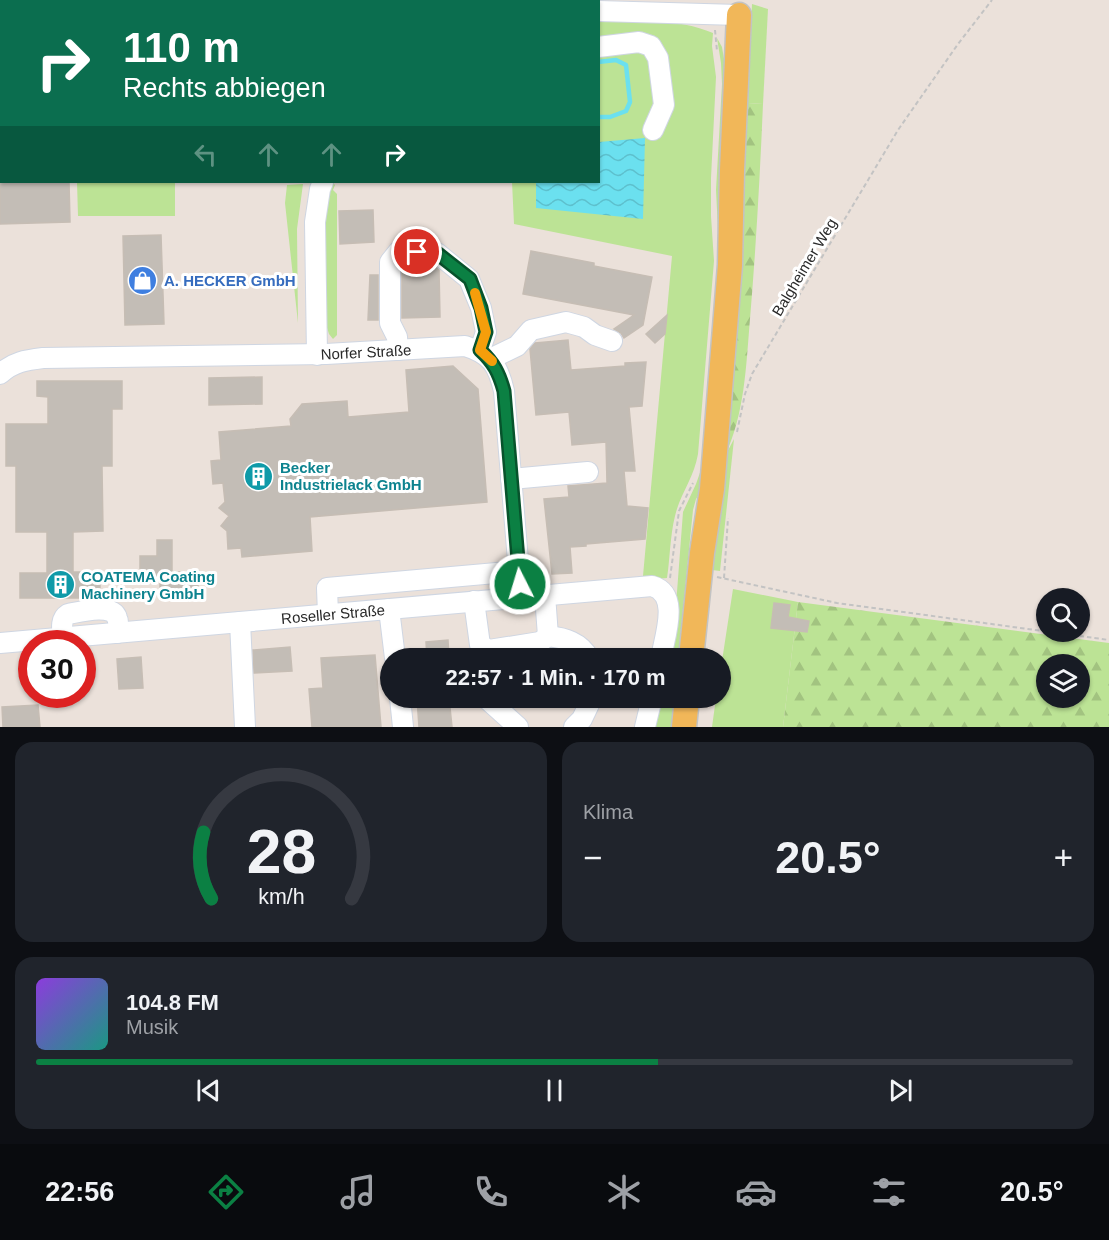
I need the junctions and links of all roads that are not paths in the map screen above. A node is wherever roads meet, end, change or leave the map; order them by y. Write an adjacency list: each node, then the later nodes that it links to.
1 (600, 11): 2 (street)
2 (728, 14): 27 (main road)
3 (600, 47): 4 (street)
4 (652, 130)
5 (323, 183): 8 (street)
6 (612, 341): 9 (street)
7 (398, 350): 8 (street, Norfer Straße); 9 (street, Norfer Straße); 9 (street)
8 (317, 354): 10 (street, Norfer Straße)
9 (485, 355): 12 (street)
10 (0, 374)
11 (588, 472): 12 (street)
12 (511, 479): 13 (street)
13 (519, 571): 15 (street); 18 (street)
14 (545, 595): 15 (street, Roseller Straße); 20 (street); 26 (street, Roseller Straße)
15 (521, 597): 16 (street, Roseller Straße)
16 (474, 601): 17 (street, Roseller Straße); 23 (street)
17 (389, 609): 18 (street, Roseller Straße); 22 (street)
18 (327, 614): 19 (street, Roseller Straße)
19 (240, 622): 21 (street, Roseller Straße); 33 (street)
20 (548, 636): 24 (street); 25 (street)
21 (0, 643)
22 (394, 648)
23 (482, 648)
24 (513, 648)
25 (580, 648)
26 (663, 648)
27 (692, 648)
28 (401, 708): 34 (street)
29 (497, 708): 35 (street)
30 (587, 708): 36 (street)
31 (650, 708): 37 (street)
32 (686, 708): 38 (main road)
33 (245, 727)
34 (403, 727)
35 (518, 727)
36 (574, 727)
37 (645, 727)
38 (684, 727)

